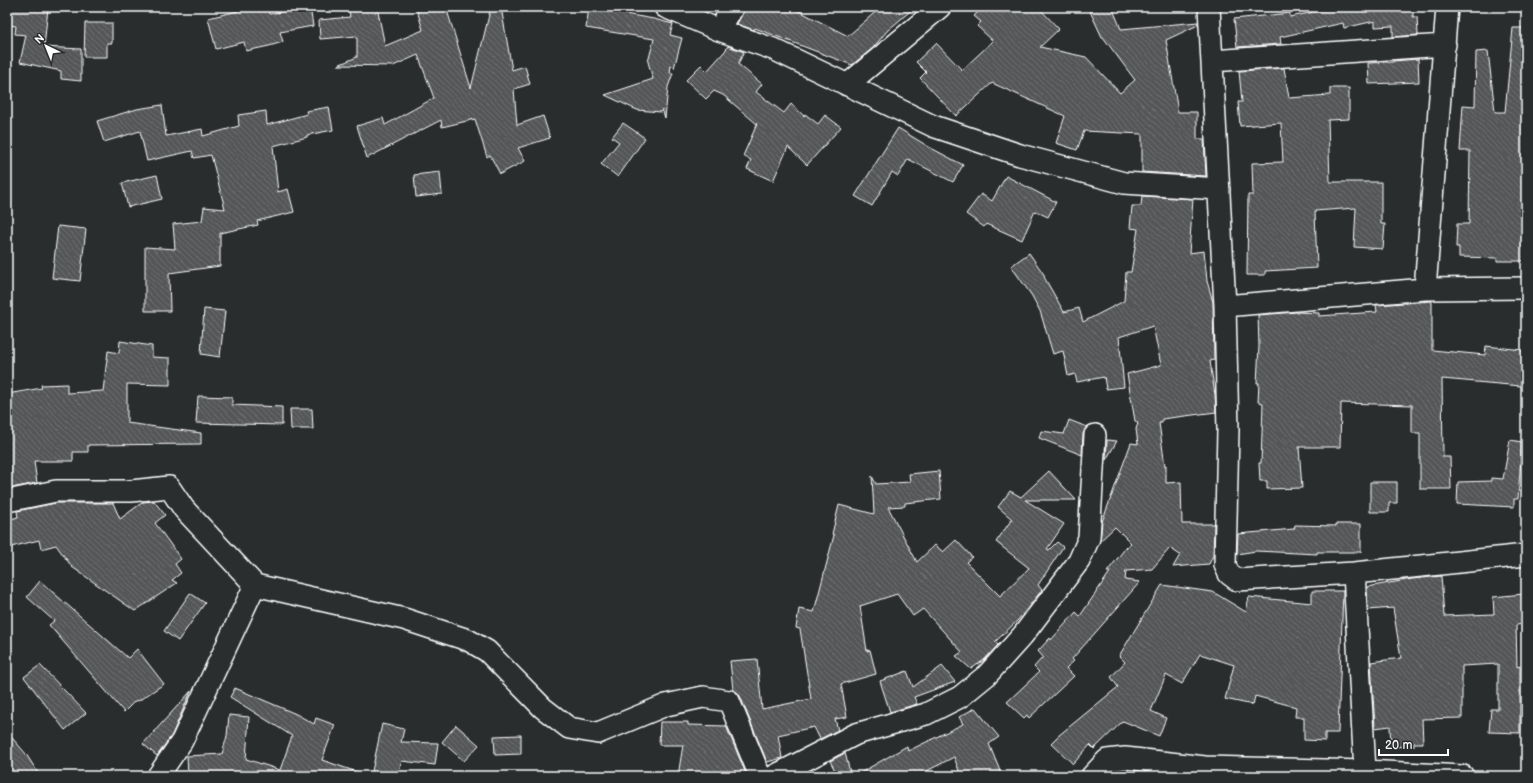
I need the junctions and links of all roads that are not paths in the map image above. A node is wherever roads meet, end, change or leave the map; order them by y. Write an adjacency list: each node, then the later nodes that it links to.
1 (665, 7): 6 (street)
2 (733, 7): 6 (street)
3 (940, 7): 9 (street)
4 (1209, 7): 8 (street)
5 (1447, 7): 7 (street)
6 (719, 30): 9 (street)
7 (1445, 45): 8 (street); 12 (street)
8 (1212, 61): 10 (street)
9 (847, 85): 10 (street)
10 (1219, 189): 13 (street)
11 (1526, 288): 12 (street)
12 (1425, 289): 13 (street)
13 (1225, 306): 17 (street)
14 (1095, 434): 22 (street)
15 (7, 501): 18 (street)
16 (1526, 555): 17 (street)
17 (1354, 573): 19 (street)
18 (255, 585): 20 (street); 21 (street)
19 (1366, 771): 23 (street); 24 (street)
20 (158, 776)
21 (760, 776)
22 (774, 776)
23 (1092, 776)
24 (1463, 776)

